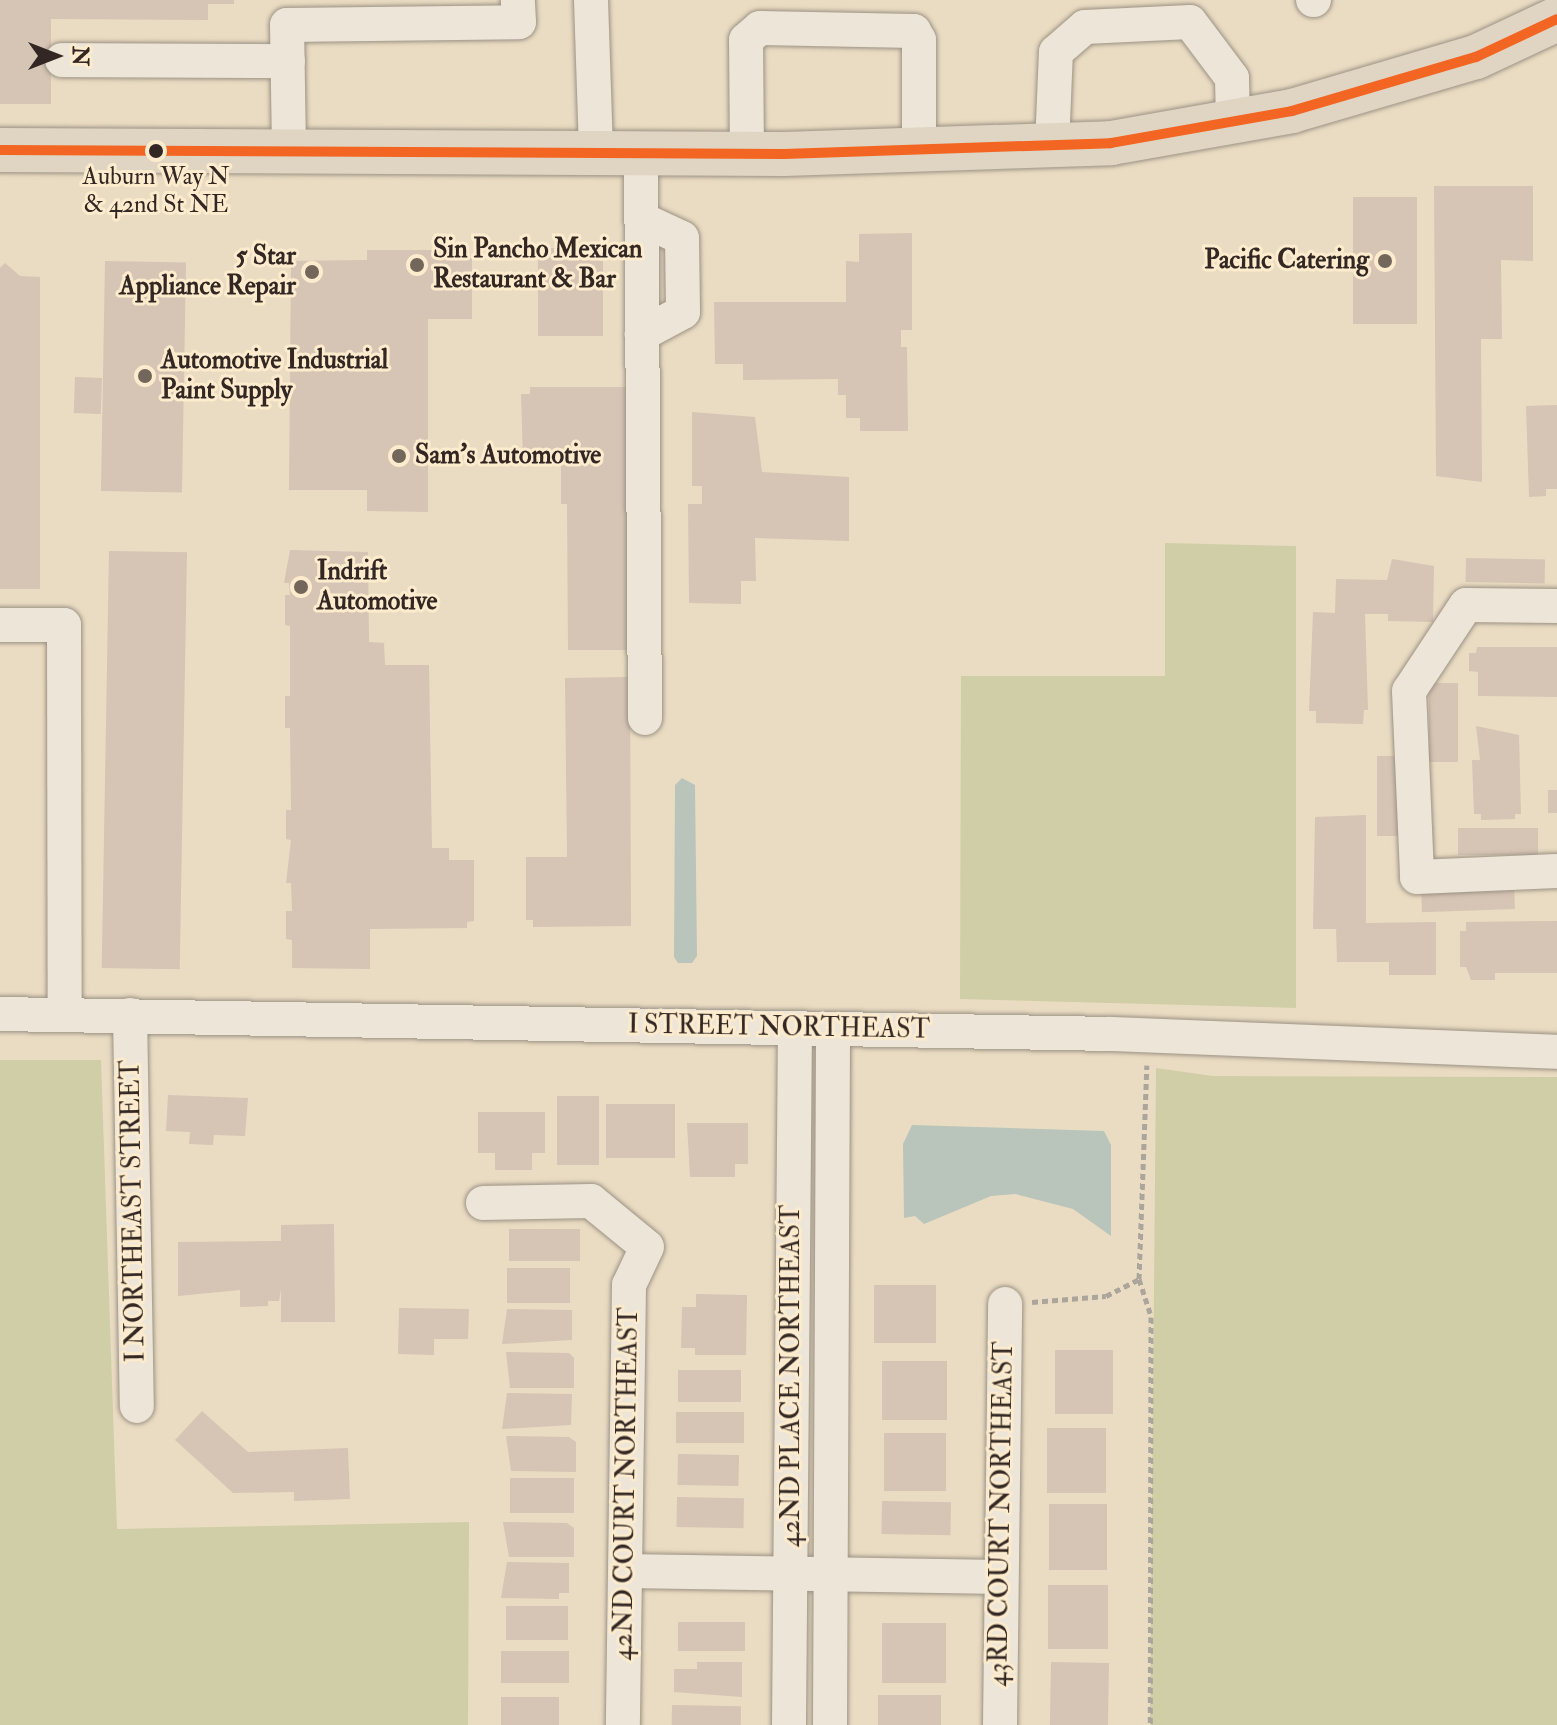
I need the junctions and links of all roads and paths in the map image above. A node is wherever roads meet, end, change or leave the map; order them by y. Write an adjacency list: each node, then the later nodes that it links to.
1 (518, 0): 3 (street)
2 (591, 0): 12 (street)
3 (284, 13): 6 (street)
4 (1557, 19): 7 (main road)
5 (62, 60): 6 (street)
6 (288, 61): 11 (street)
7 (1233, 121): 8 (main road); 8 (street)
8 (1052, 146): 10 (main road)
9 (0, 150): 11 (main road)
10 (919, 150): 14 (main road); 14 (street)
11 (289, 151): 12 (main road)
12 (596, 151): 13 (main road)
13 (641, 151): 14 (main road); 17 (street)
14 (747, 153)
15 (1557, 606): 18 (street)
16 (0, 625): 20 (street)
17 (645, 718)
18 (1557, 871)
19 (0, 1014): 20 (street, I STREET NORTHEAST)
20 (65, 1014): 21 (street, I STREET NORTHEAST)
21 (130, 1015): 22 (street, I STREET NORTHEAST); 29 (street, I NORTHEAST STREET)
22 (795, 1028): 23 (street, I STREET NORTHEAST); 31 (street, 42ND PLACE NORTHEAST)
23 (833, 1029): 24 (street, I STREET NORTHEAST); 32 (street, 42ND PLACE NORTHEAST)
24 (1147, 1036): 25 (street, I STREET NORTHEAST); 27 (path)
25 (1557, 1052)
26 (483, 1203): 30 (street, 42ND COURT NORTHEAST)
27 (1139, 1279): 28 (path); 38 (path)
28 (1005, 1304): 33 (street, 43RD COURT NORTHEAST)
29 (137, 1406)
30 (627, 1571): 31 (street); 34 (street, 42ND COURT NORTHEAST)
31 (790, 1574): 32 (street); 35 (street, 42ND PLACE NORTHEAST)
32 (831, 1574): 33 (street); 36 (street, 42ND PLACE NORTHEAST)
33 (1001, 1577): 37 (street, 43RD COURT NORTHEAST)
34 (623, 1725)
35 (789, 1725)
36 (830, 1725)
37 (1000, 1725)
38 (1150, 1725)

